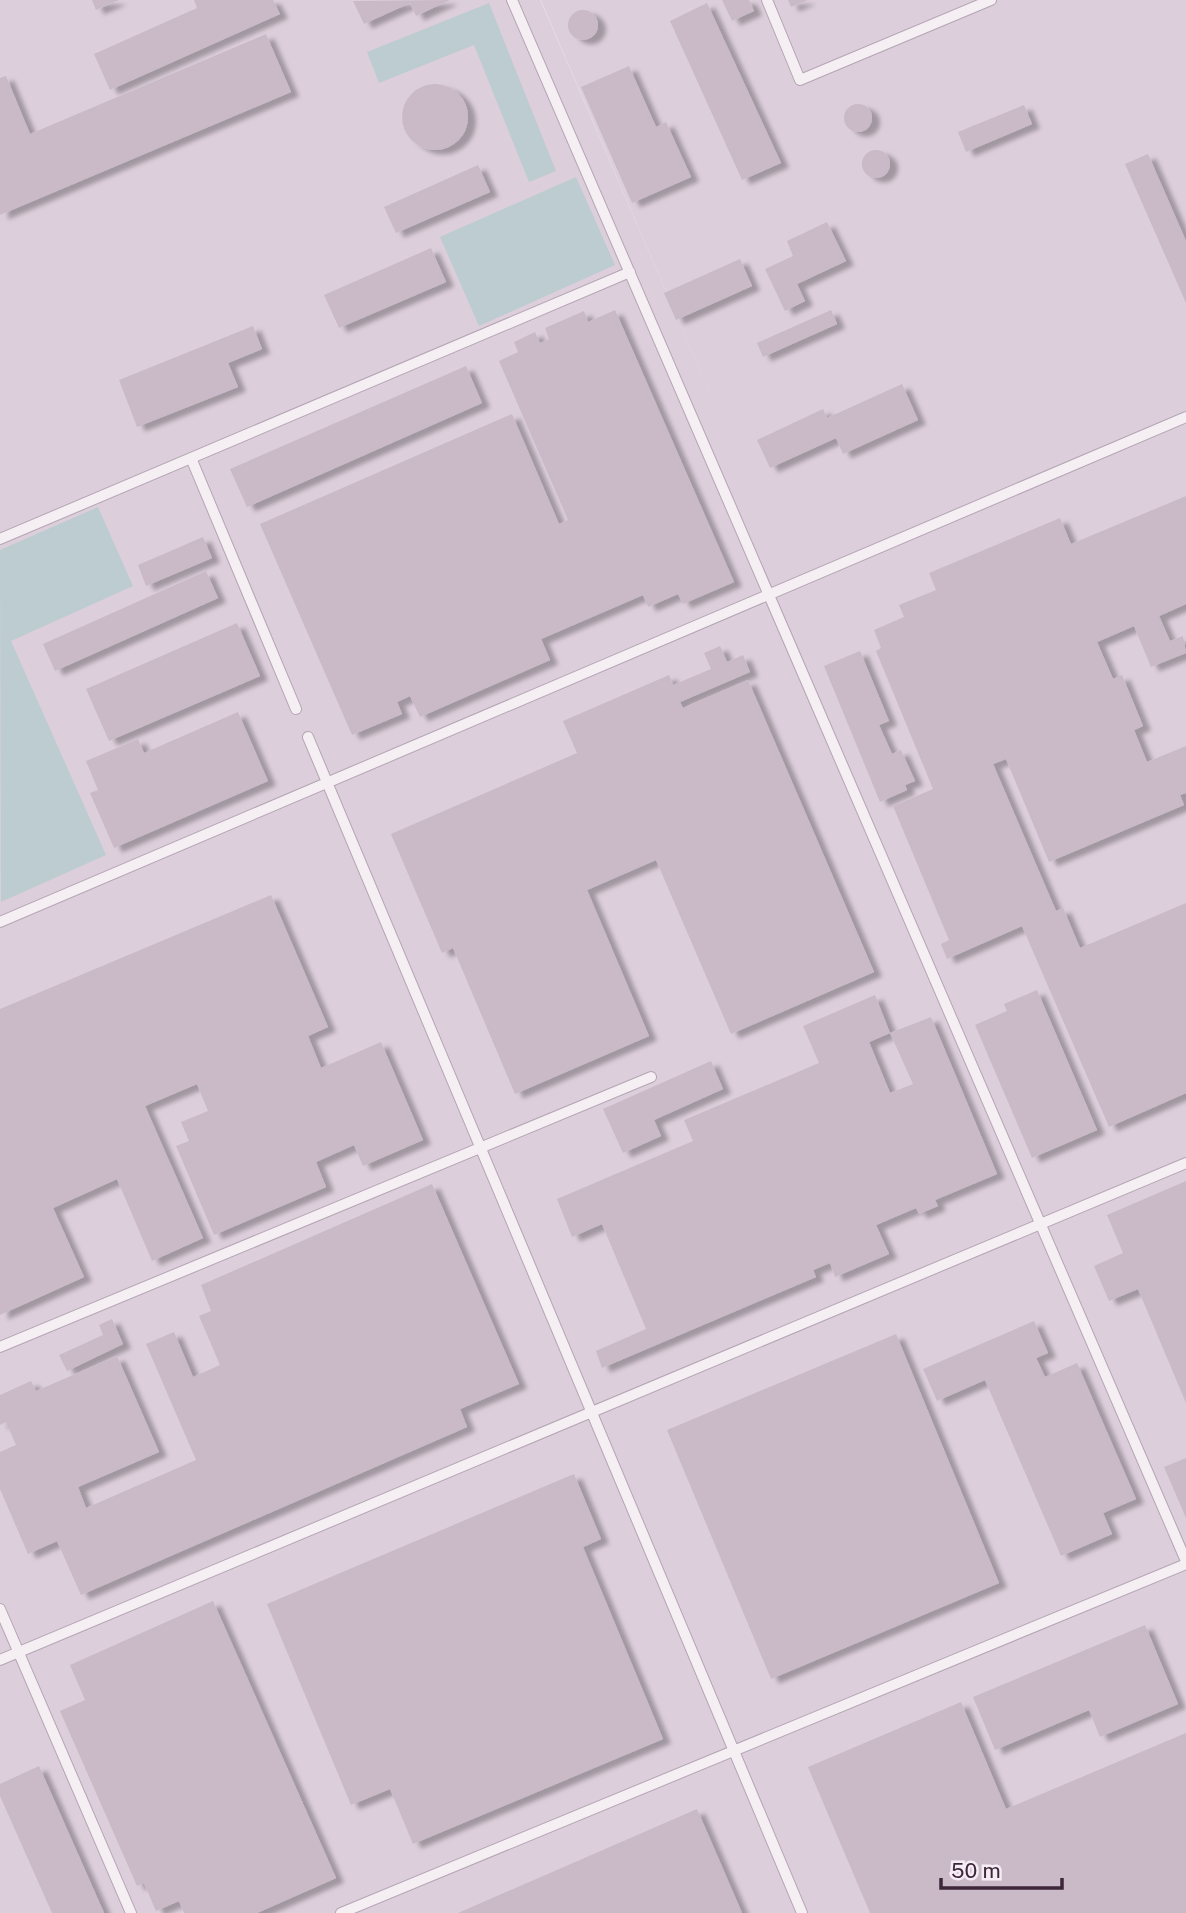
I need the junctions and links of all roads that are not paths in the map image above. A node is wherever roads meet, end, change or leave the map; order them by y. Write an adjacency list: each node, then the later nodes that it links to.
1 (512, 0): 4 (lane)
2 (767, 0): 3 (lane)
3 (991, 0)
4 (630, 272): 6 (lane); 8 (lane)
5 (1186, 417): 8 (lane)
6 (191, 458): 7 (lane); 9 (lane)
7 (0, 539)
8 (769, 595): 11 (lane); 16 (lane)
9 (296, 709)
10 (308, 737): 11 (lane)
11 (328, 783): 12 (lane); 14 (lane)
12 (0, 922)
13 (651, 1077): 14 (lane)
14 (481, 1147): 17 (lane); 18 (lane)
15 (1186, 1163): 16 (lane)
16 (1041, 1224): 18 (lane); 19 (lane)
17 (0, 1346)
18 (592, 1412): 21 (lane); 23 (lane)
19 (1186, 1563): 23 (lane)
20 (0, 1609): 21 (lane)
21 (19, 1652): 22 (lane); 24 (lane)
22 (0, 1660)
23 (734, 1751): 25 (lane); 26 (lane)
24 (131, 1913)
25 (341, 1913)
26 (802, 1913)

